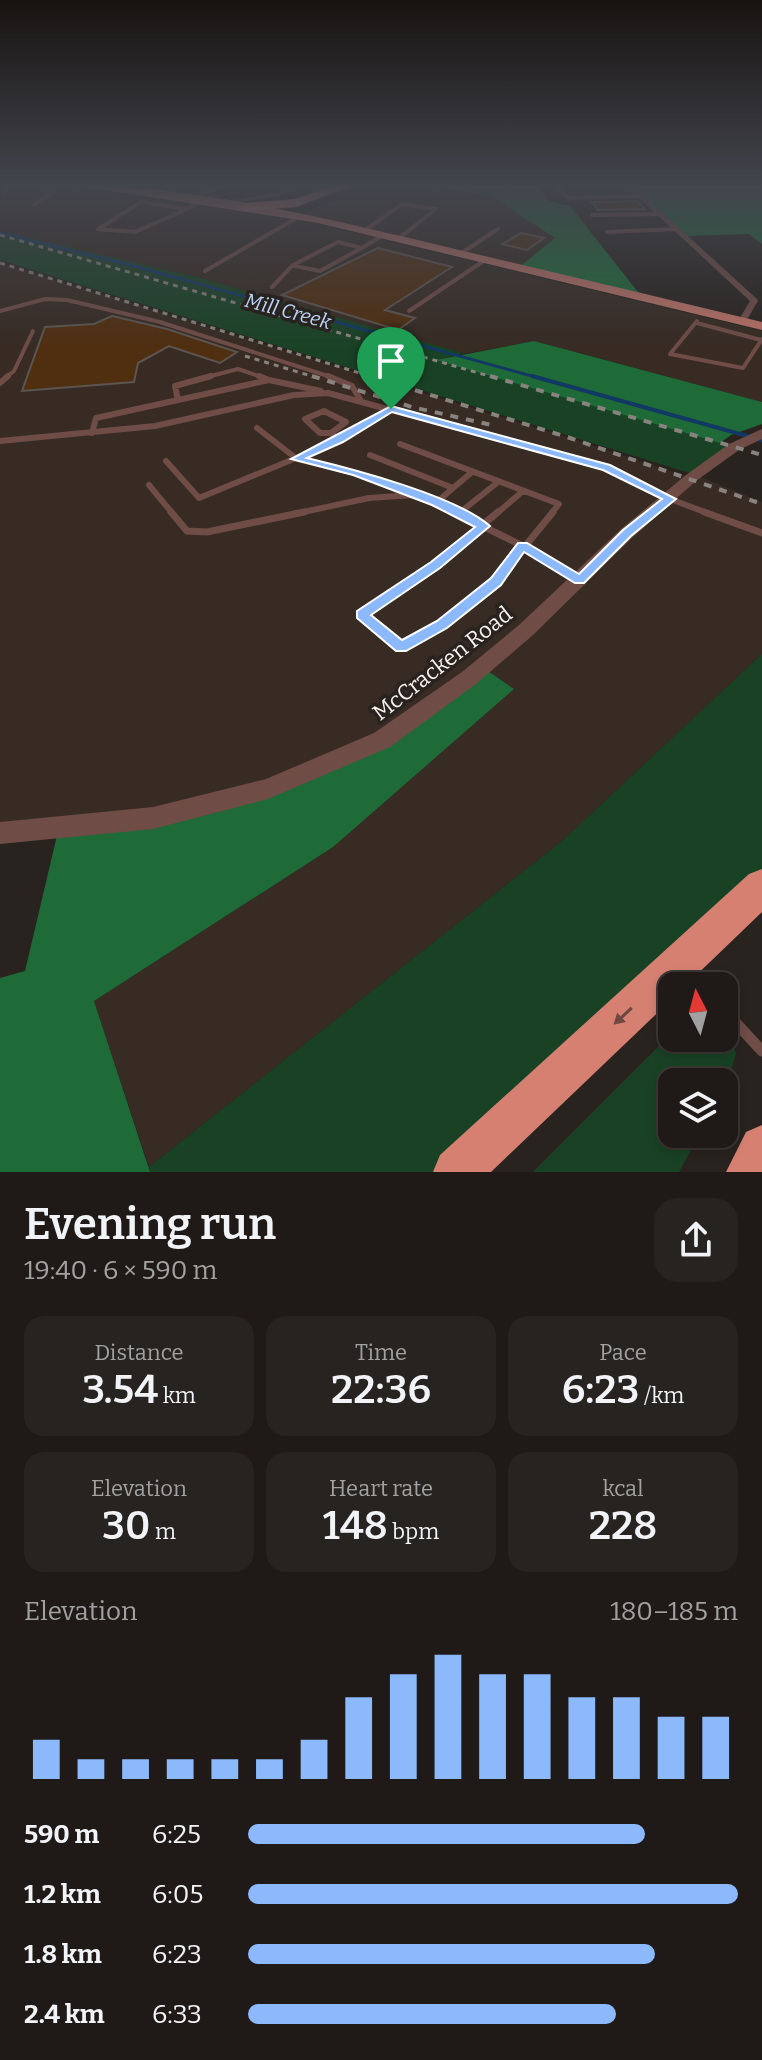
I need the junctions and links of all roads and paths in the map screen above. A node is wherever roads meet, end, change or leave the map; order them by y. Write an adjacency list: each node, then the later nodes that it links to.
1 (259, 240): 10 (lane)
2 (375, 240): 6 (lane)
3 (401, 240): 7 (main road)
4 (482, 240): 7 (lane)
5 (688, 240): 15 (street)
6 (362, 248): 9 (lane); 9 (lane)
7 (460, 254): 8 (main road)
8 (485, 260): 13 (lane); 14 (main road)
9 (293, 265): 11 (lane)
10 (205, 271)
11 (272, 287)
12 (0, 311): 23 (lane)
13 (409, 311)
14 (697, 317): 15 (main road); 18 (lane); 18 (lane)
15 (742, 321): 16 (main road)
16 (762, 326)
17 (33, 331): 20 (lane)
18 (762, 340)
19 (269, 380): 21 (lane); 22 (lane); 22 (lane)
20 (0, 383)
21 (328, 393): 23 (lane); 26 (lane)
22 (178, 400): 26 (lane)
23 (361, 401): 24 (lane)
24 (391, 409): 29 (lane); 41 (lane)
25 (257, 428): 33 (lane)
26 (92, 433): 30 (lane)
27 (331, 433): 27 (lane); 29 (lane)
28 (762, 433): 41 (street, McCracken Road)
29 (340, 440): 33 (lane)
30 (0, 441)
31 (400, 444): 35 (lane)
32 (370, 455): 38 (lane)
33 (297, 459): 34 (lane); 40 (lane)
34 (166, 461)
35 (471, 473): 36 (lane); 38 (lane)
36 (498, 482): 39 (lane); 43 (lane)
37 (149, 485): 40 (lane)
38 (453, 488): 42 (lane)
39 (523, 491): 44 (lane); 46 (lane)
40 (413, 495): 42 (lane)
41 (670, 499): 45 (lane); 47 (street, McCracken Road)
42 (436, 503): 43 (lane)
43 (458, 514): 44 (lane)
44 (484, 526): 46 (lane); 46 (lane)
45 (762, 533)
46 (523, 546): 47 (lane)
47 (580, 580): 48 (street, McCracken Road)
48 (0, 833)
49 (762, 887): 50 (highway)
50 (694, 972)
51 (658, 1003): 55 (highway, one-way to 55)
52 (738, 1025): 53 (lane)
53 (762, 1051)
54 (762, 1148): 56 (highway)
55 (457, 1172)
56 (750, 1172)

